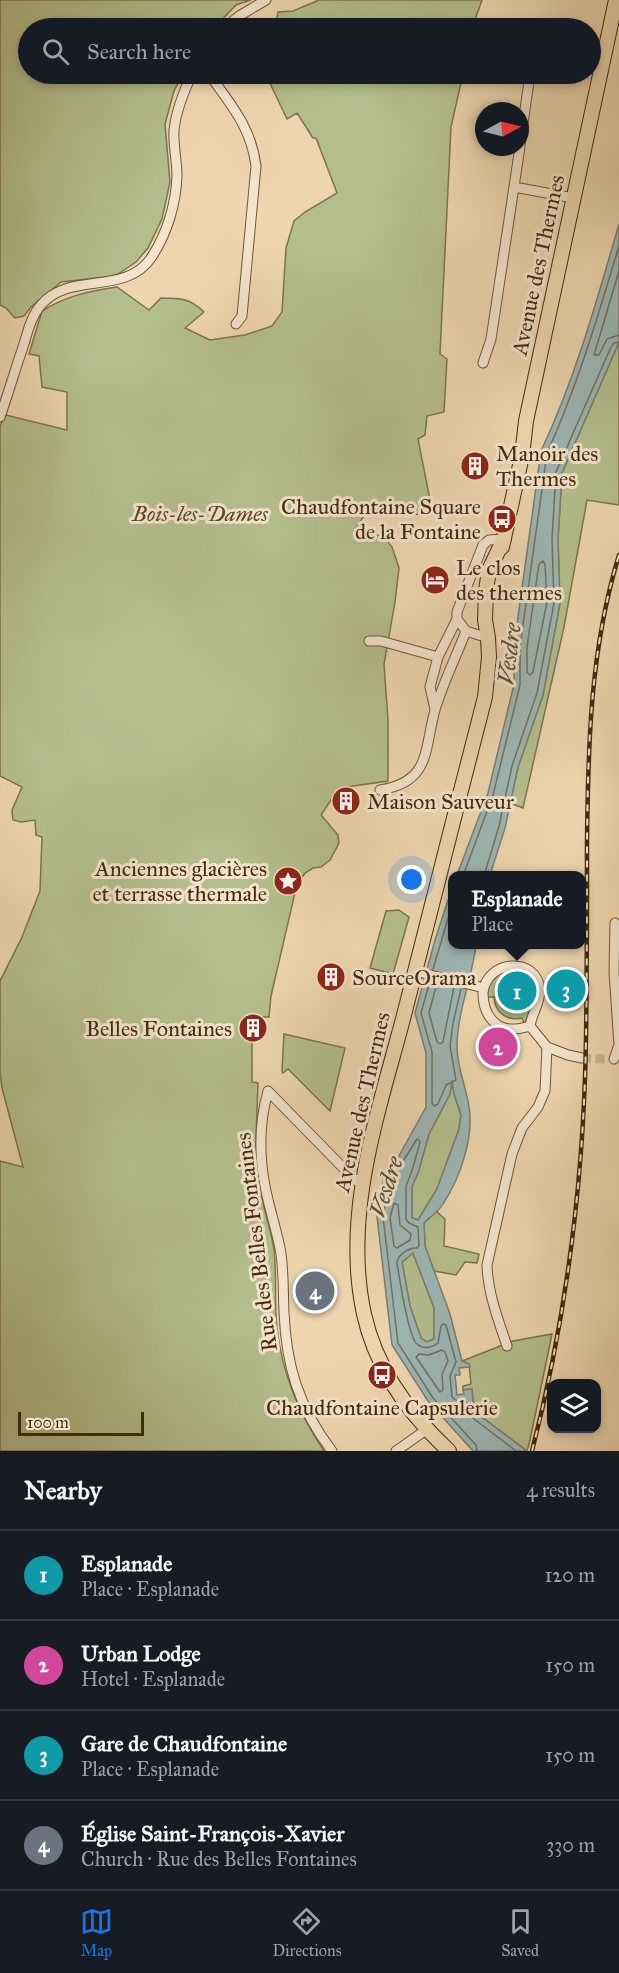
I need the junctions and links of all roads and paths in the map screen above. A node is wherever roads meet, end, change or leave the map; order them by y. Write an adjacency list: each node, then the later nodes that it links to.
1 (266, 0): 3 (street)
2 (616, 0): 4 (main road, Avenue des Thermes)
3 (236, 18)
4 (601, 71)
5 (187, 84): 15 (street)
6 (216, 84): 13 (street)
7 (529, 84): 9 (street)
8 (598, 84): 12 (main road, Avenue des Thermes)
9 (526, 102)
10 (519, 156): 11 (street)
11 (514, 187): 12 (street); 14 (street)
12 (574, 198): 16 (main road, Avenue des Thermes)
13 (236, 324)
14 (483, 363)
15 (0, 417)
16 (504, 539): 17 (street); 19 (main road, Avenue des Thermes)
17 (457, 619): 18 (street); 21 (street)
18 (466, 631): 19 (street); 22 (street)
19 (488, 638): 25 (main road, Avenue des Thermes)
20 (369, 640): 21 (street)
21 (438, 657): 22 (street)
22 (435, 709): 23 (street)
23 (380, 790)
24 (615, 923): 30 (street)
25 (420, 973): 26 (street); 31 (main road, Avenue des Thermes)
26 (484, 988): 27 (street); 27 (street)
27 (530, 1026): 28 (street)
28 (547, 1047): 29 (street); 32 (street)
29 (582, 1058)
30 (613, 1059)
31 (363, 1185): 33 (main road, Avenue des Thermes); 34 (street, Rue des Belles Fontaines)
32 (507, 1346)
33 (426, 1430): 35 (street); 36 (main road, Avenue des Thermes)
34 (332, 1451)
35 (396, 1451)
36 (448, 1451)

